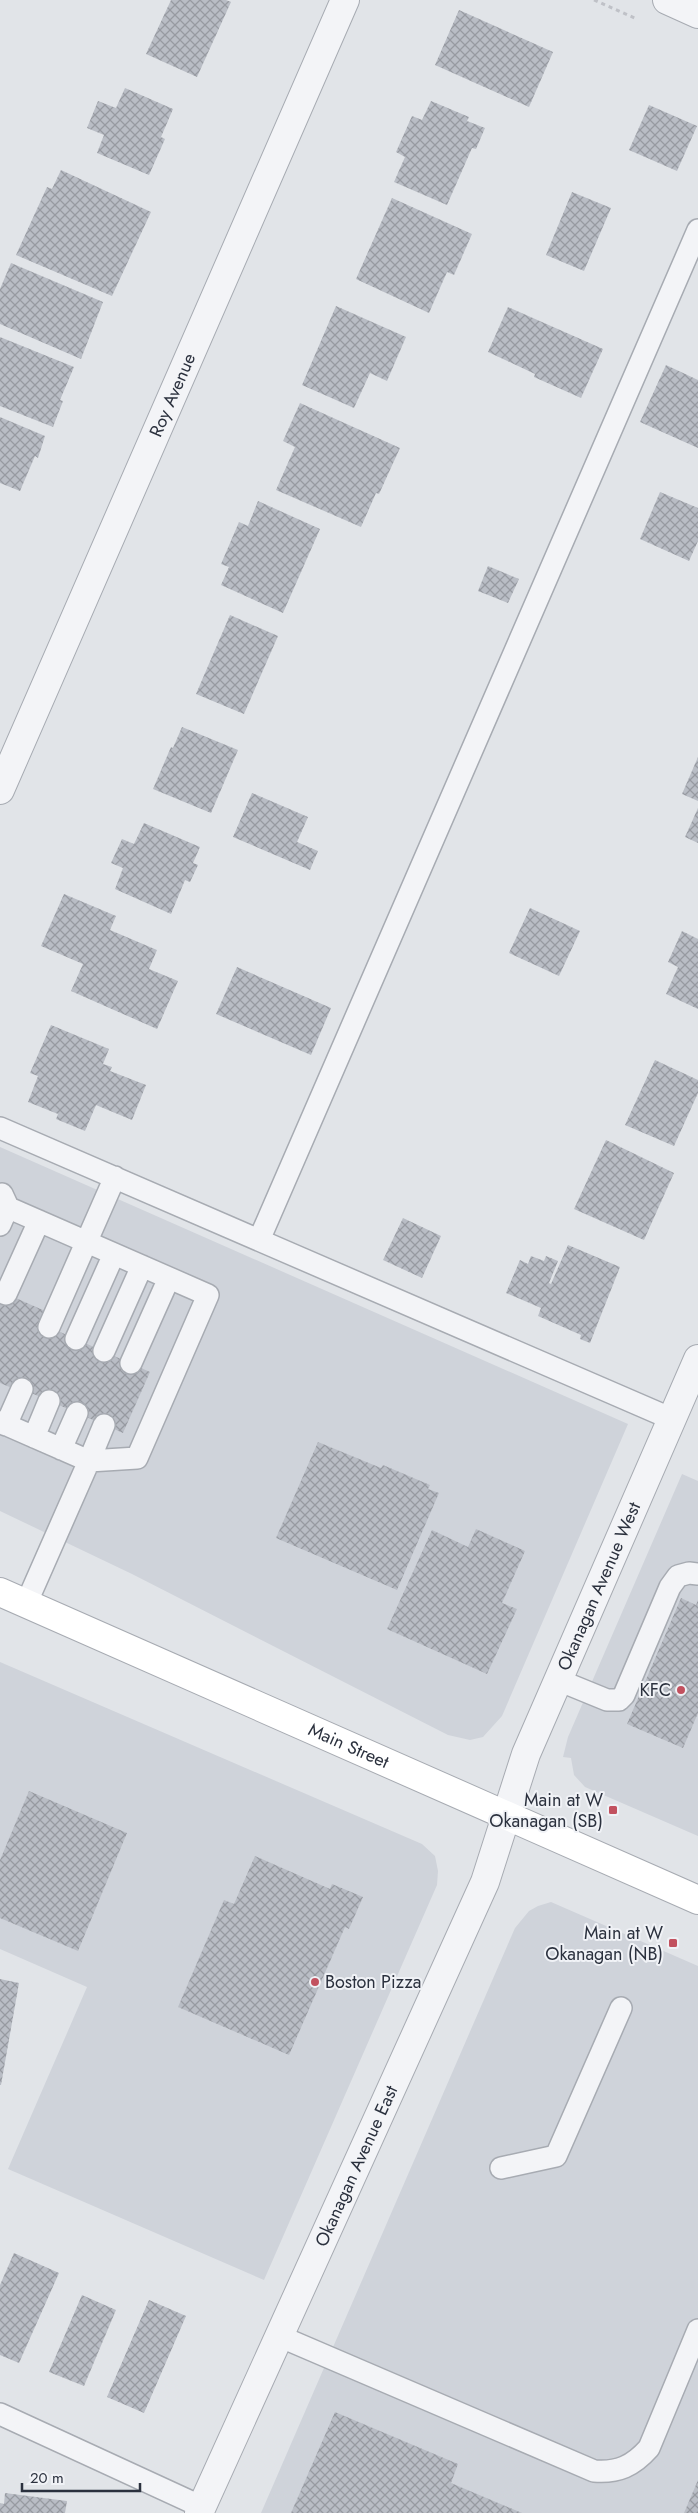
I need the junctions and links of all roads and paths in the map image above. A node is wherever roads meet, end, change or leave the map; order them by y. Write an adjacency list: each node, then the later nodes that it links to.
1 (345, 0): 5 (street, Roy Avenue)
2 (667, 0): 3 (street)
3 (698, 14)
4 (698, 230): 10 (lane)
5 (0, 790)
6 (0, 1128): 7 (lane)
7 (115, 1177): 10 (lane); 11 (lane)
8 (2, 1207): 9 (lane)
9 (38, 1221): 11 (lane); 15 (lane)
10 (260, 1240): 24 (lane)
11 (86, 1242): 12 (lane); 16 (lane)
12 (114, 1254): 13 (lane); 17 (lane)
13 (142, 1266): 14 (lane); 18 (lane)
14 (169, 1278): 20 (lane); 29 (lane)
15 (6, 1294)
16 (49, 1327)
17 (76, 1339)
18 (104, 1352)
19 (698, 1360): 24 (street, Okanagan Avenue West)
20 (131, 1363)
21 (22, 1389): 25 (lane)
22 (50, 1401): 27 (lane)
23 (77, 1413): 28 (lane)
24 (672, 1419): 33 (street, Okanagan Avenue West)
25 (3, 1424): 27 (lane)
26 (104, 1425): 29 (lane)
27 (34, 1437): 28 (lane)
28 (61, 1449): 29 (lane)
29 (88, 1461): 32 (lane)
30 (698, 1574): 33 (lane)
31 (0, 1592): 32 (main road, Main Street)
32 (26, 1604): 34 (main road, Main Street)
33 (558, 1680): 34 (street, Okanagan Avenue West)
34 (508, 1817): 35 (main road, Main Street); 39 (street, Okanagan Avenue East)
35 (698, 1900)
36 (621, 2008): 37 (lane)
37 (501, 2168)
38 (698, 2330): 39 (lane)
39 (279, 2336): 41 (street, Okanagan Avenue East)
40 (0, 2414): 41 (lane)
41 (201, 2510)

